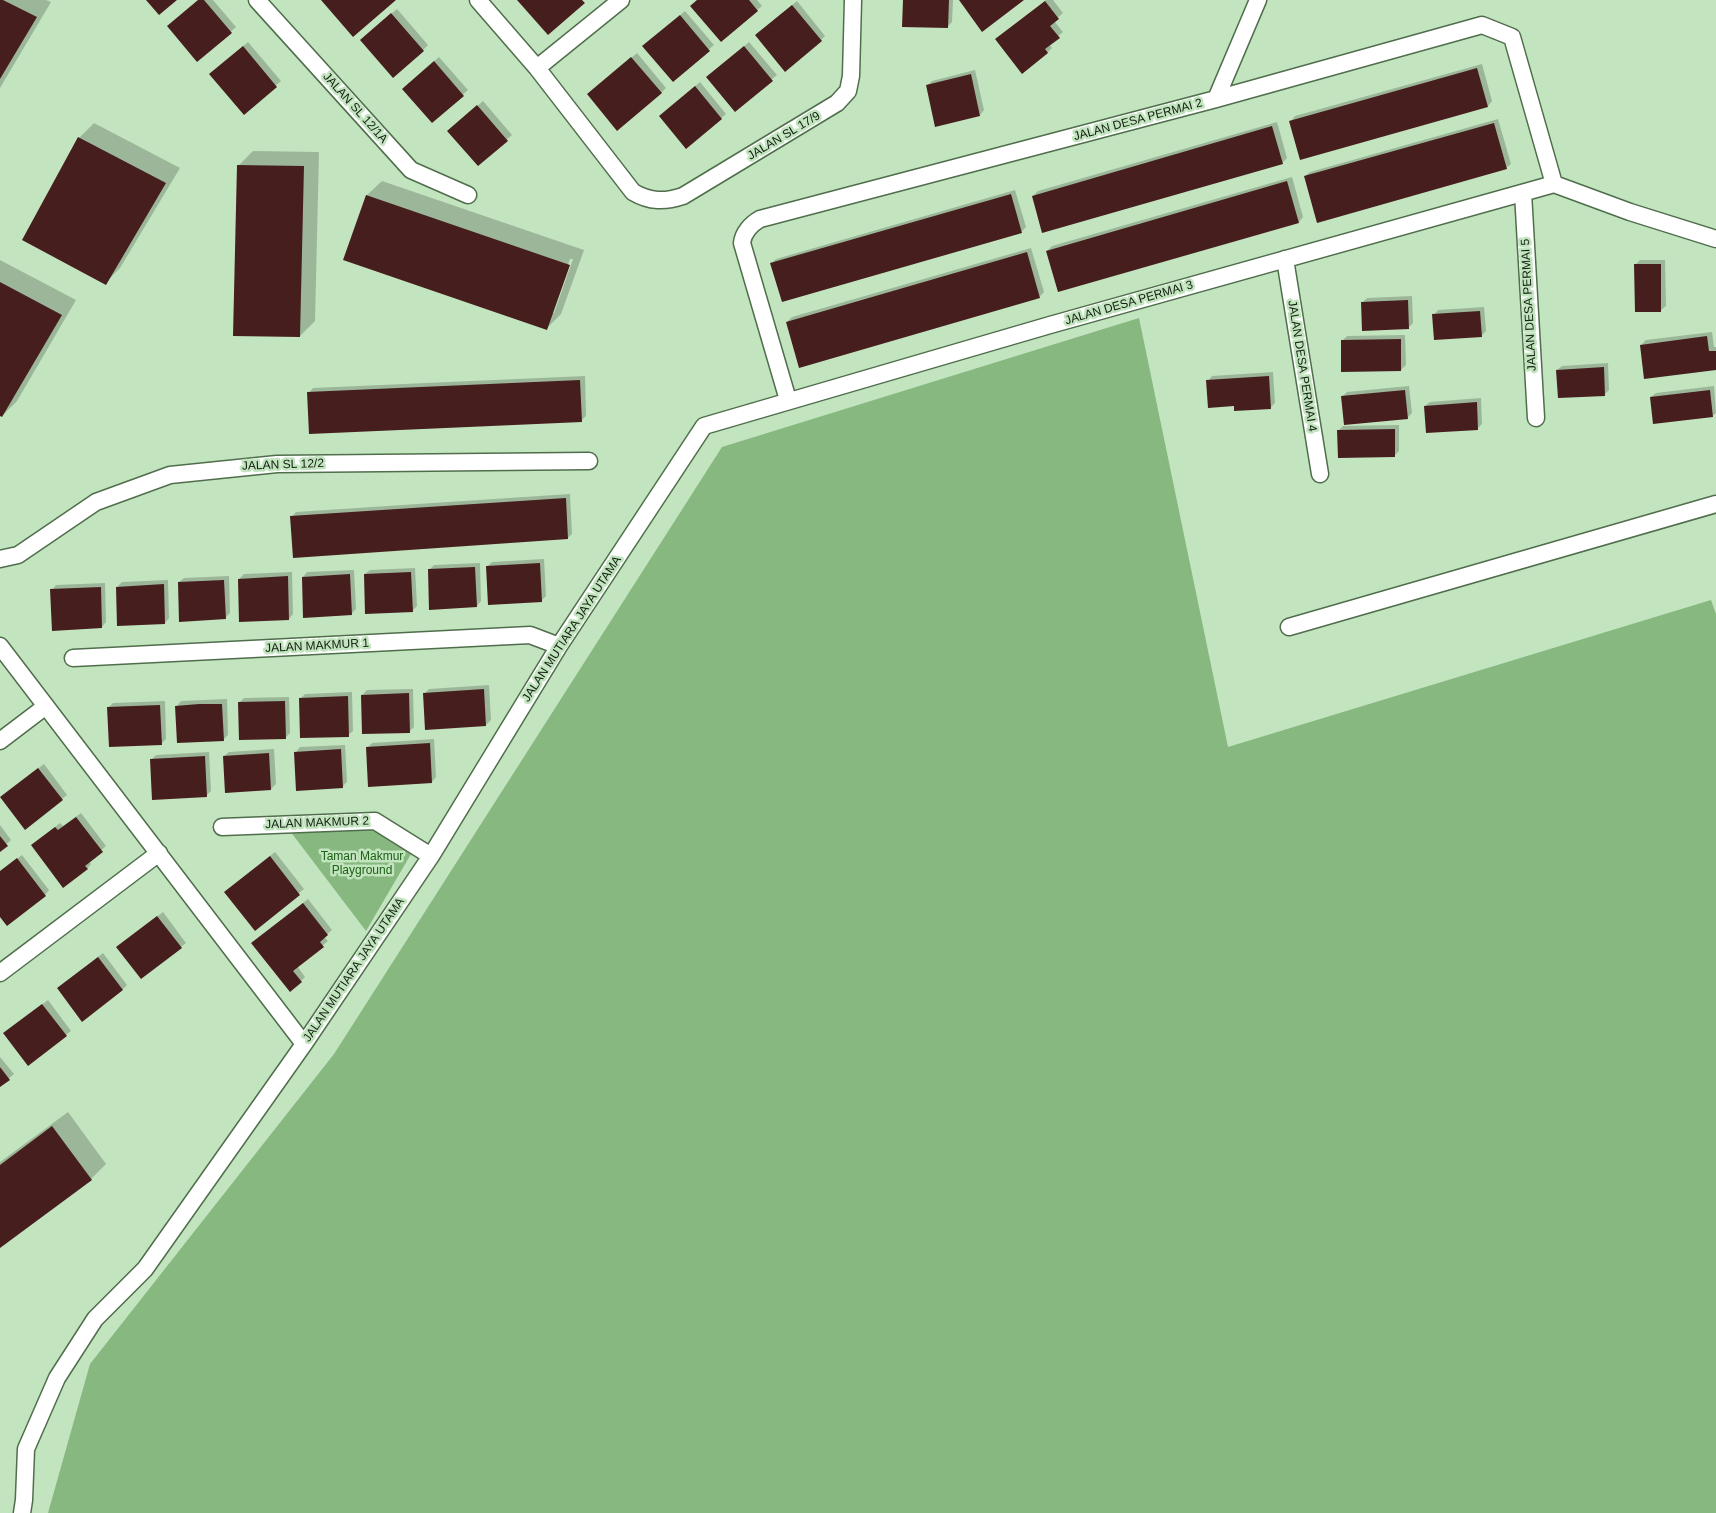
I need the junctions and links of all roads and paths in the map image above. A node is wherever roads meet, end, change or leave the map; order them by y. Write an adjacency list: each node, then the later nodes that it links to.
1 (257, 0): 10 (street, JALAN SL 12/1A)
2 (478, 0): 6 (street)
3 (622, 0): 6 (street)
4 (853, 0): 6 (street, JALAN SL 17/9)
5 (1258, 0): 7 (street)
6 (537, 68)
7 (1216, 99): 8 (street, JALAN DESA PERMAI 2); 13 (street, JALAN DESA PERMAI 2)
8 (1554, 184): 9 (street, JALAN DESA PERMAI 3); 11 (street)
9 (1523, 193): 12 (street, JALAN DESA PERMAI 3); 14 (street, JALAN DESA PERMAI 5)
10 (468, 195)
11 (1716, 239)
12 (1285, 259): 13 (street, JALAN DESA PERMAI 3); 17 (street, JALAN DESA PERMAI 4)
13 (788, 400): 15 (street, JALAN DESA PERMAI 3)
14 (1536, 418)
15 (704, 426): 22 (street, JALAN MUTIARA JAYA UTAMA)
16 (589, 461): 19 (street, JALAN SL 12/2)
17 (1320, 474)
18 (1716, 504): 20 (street)
19 (0, 559)
20 (1289, 627)
21 (0, 646): 24 (street)
22 (559, 646): 23 (street, JALAN MAKMUR 1); 28 (street, JALAN MUTIARA JAYA UTAMA)
23 (73, 658)
24 (46, 706): 25 (street); 27 (street)
25 (0, 741)
26 (222, 827): 28 (street, JALAN MAKMUR 2)
27 (159, 853): 29 (street); 30 (street)
28 (431, 856): 30 (street, JALAN MUTIARA JAYA UTAMA)
29 (0, 973)
30 (304, 1044): 31 (street, JALAN MUTIARA JAYA UTAMA)
31 (22, 1513)

